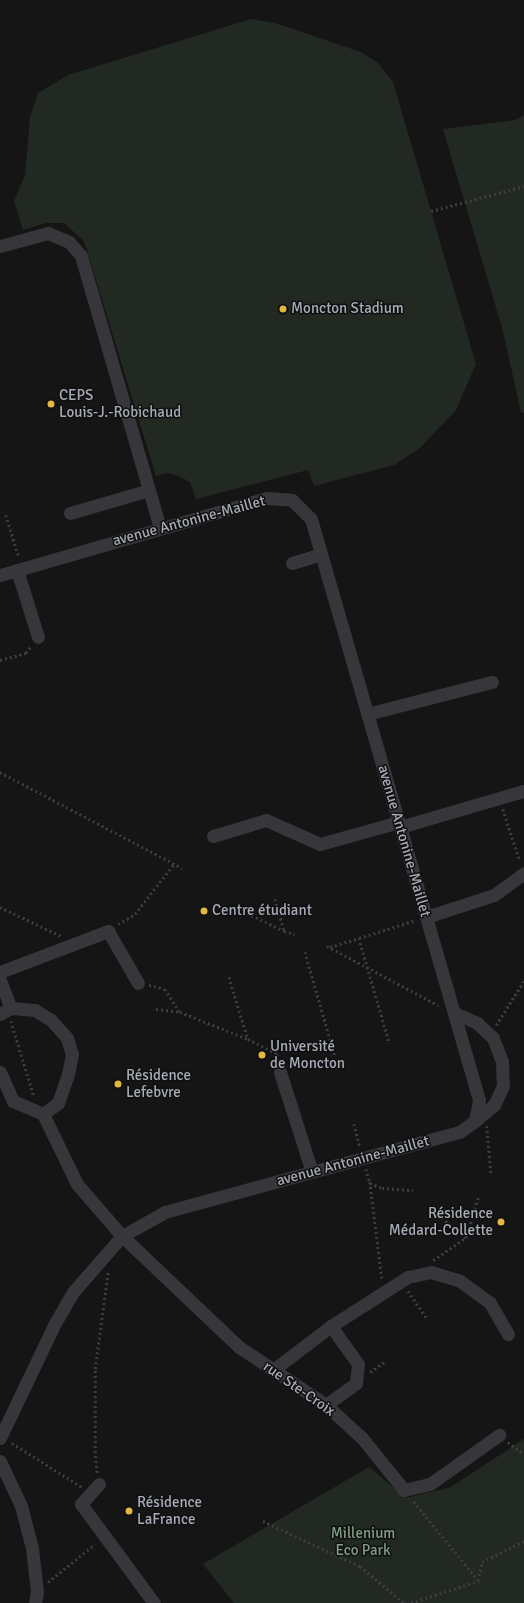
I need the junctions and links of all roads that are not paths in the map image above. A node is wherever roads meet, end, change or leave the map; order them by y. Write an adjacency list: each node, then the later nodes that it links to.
1 (0, 246): 2 (street)
2 (149, 490): 3 (street); 4 (street)
3 (70, 513)
4 (160, 528): 5 (street, avenue Antonine-Maillet); 7 (street, avenue Antonine-Maillet)
5 (321, 554): 6 (street); 11 (street, avenue Antonine-Maillet)
6 (292, 563)
7 (20, 569): 8 (street, avenue Antonine-Maillet); 9 (street)
8 (0, 575)
9 (38, 637)
10 (492, 682): 11 (street)
11 (367, 714): 13 (street, avenue Antonine-Maillet)
12 (523, 791): 13 (street)
13 (399, 825): 14 (street); 16 (street, avenue Antonine-Maillet)
14 (213, 836)
15 (524, 873): 16 (street)
16 (426, 917): 21 (street, avenue Antonine-Maillet)
17 (0, 972): 19 (street)
18 (0, 980): 20 (street)
19 (138, 983)
20 (6, 1010): 24 (street)
21 (454, 1013): 25 (street, avenue Antonine-Maillet); 25 (street)
22 (280, 1068): 26 (street)
23 (0, 1072): 24 (street)
24 (41, 1113): 27 (street, rue Ste-Croix)
25 (474, 1121): 26 (street, avenue Antonine-Maillet)
26 (312, 1172): 27 (street, avenue Antonine-Maillet)
27 (122, 1236): 30 (street, rue Ste-Croix); 33 (street, avenue Antonine-Maillet)
28 (331, 1326): 29 (street); 30 (street); 31 (street)
29 (508, 1334)
30 (273, 1370): 31 (street, rue Ste-Croix)
31 (326, 1405): 32 (street, rue Ste-Croix)
32 (499, 1435)
33 (0, 1437)
34 (0, 1461): 36 (street)
35 (95, 1488): 37 (street)
36 (36, 1597)
37 (154, 1603)

